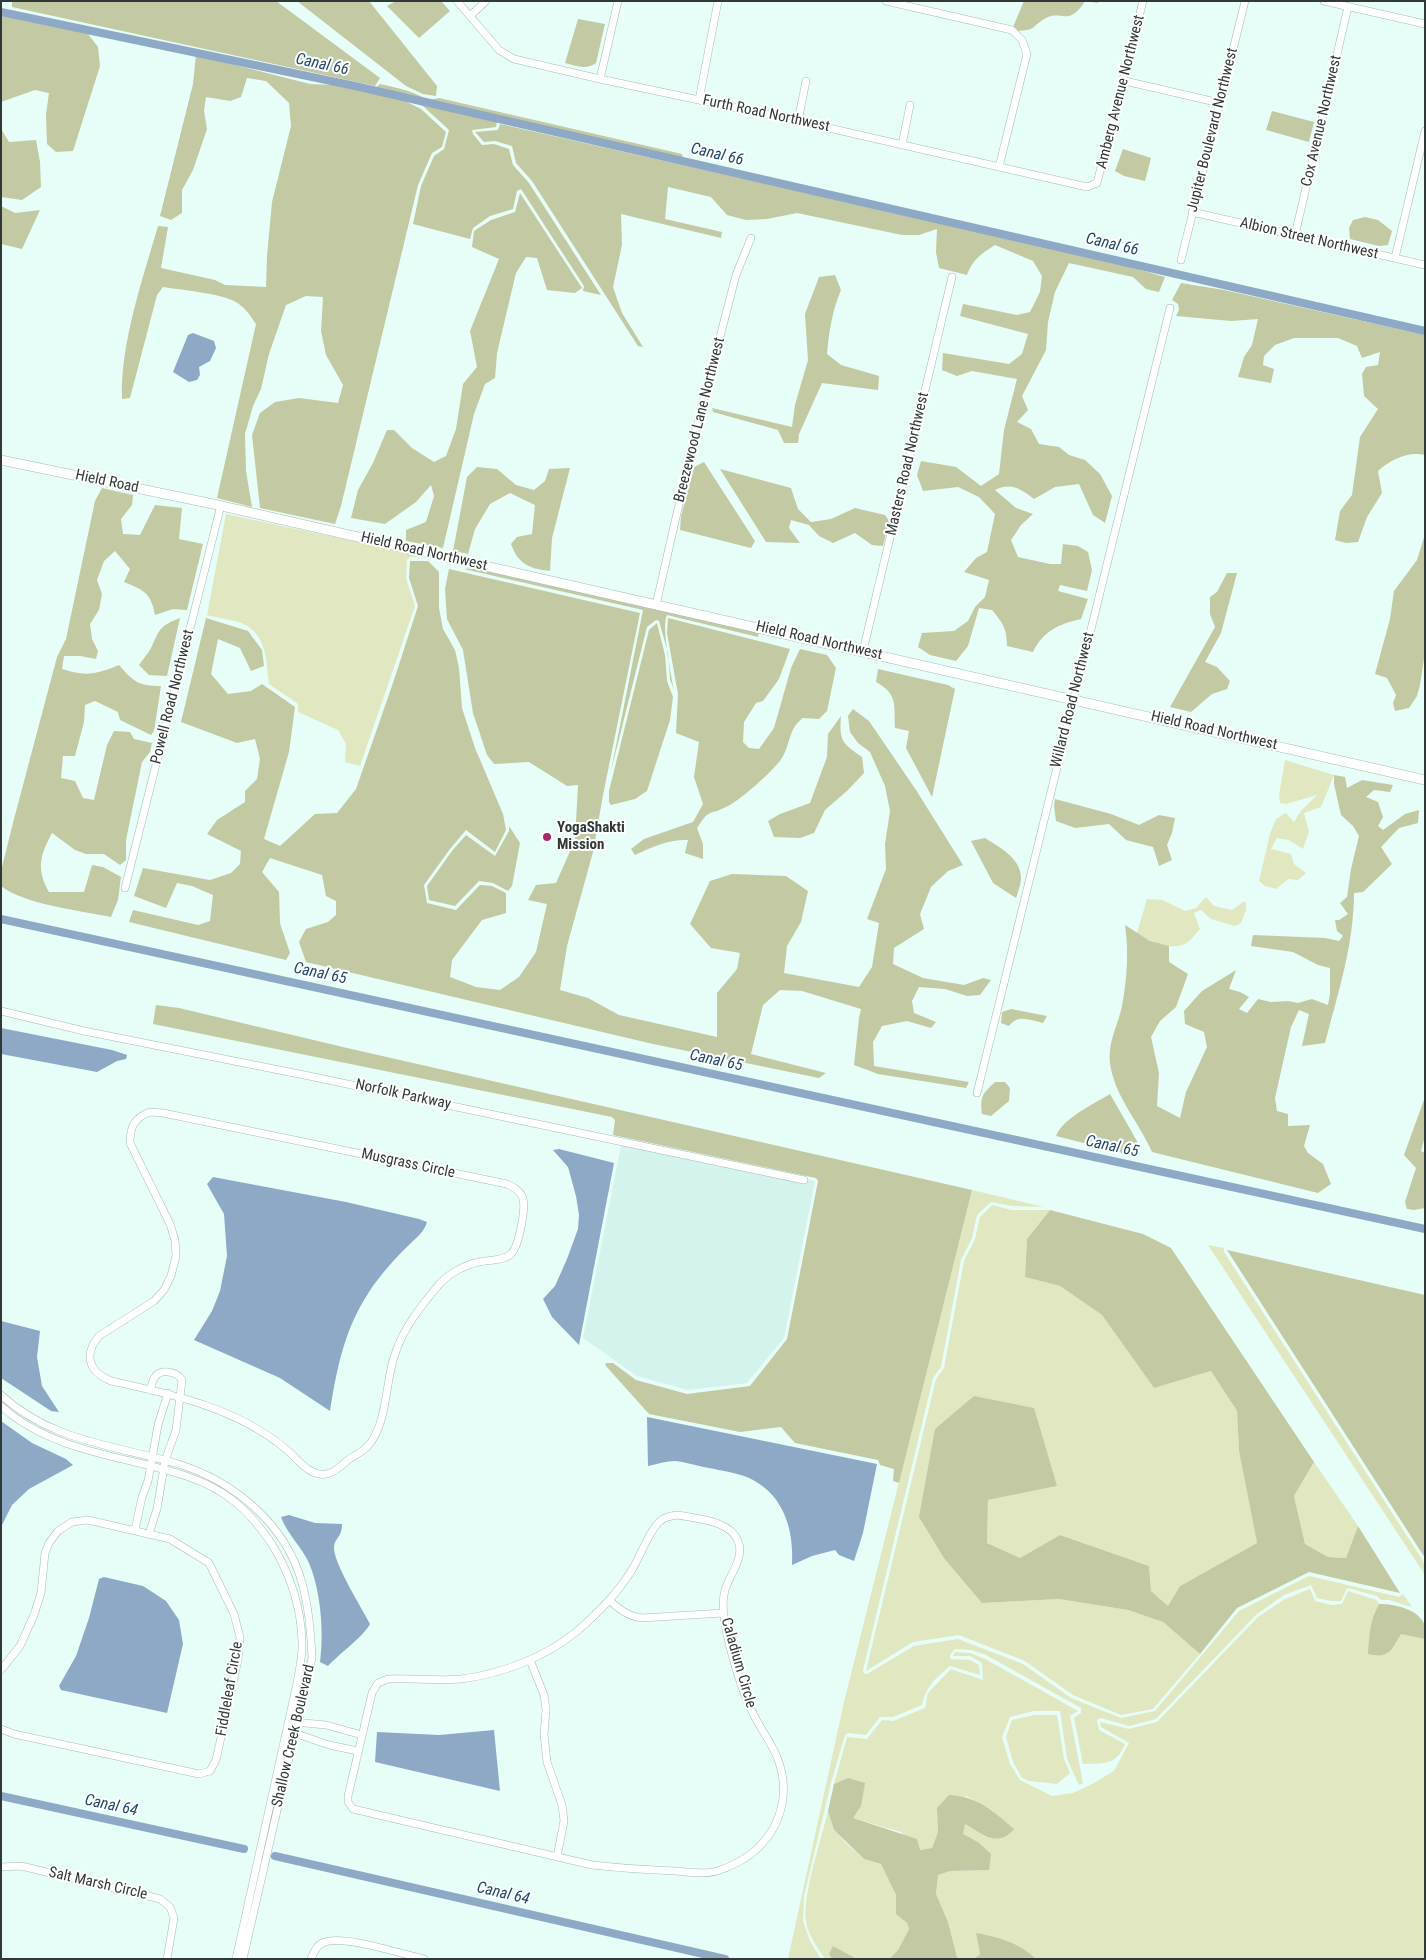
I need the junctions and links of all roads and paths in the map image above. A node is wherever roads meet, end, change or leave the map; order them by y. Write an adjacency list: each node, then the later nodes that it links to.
1 (456, 1): 10 (street, Furth Road Northwest)
2 (486, 1): 10 (street)
3 (618, 1): 12 (street)
4 (718, 1): 15 (street)
5 (886, 1): 22 (street)
6 (1144, 1): 14 (street, Amberg Avenue Northwest)
7 (1245, 1): 16 (street, Jupiter Boulevard Northwest)
8 (1324, 1): 9 (street)
9 (1348, 7): 11 (street); 25 (street, Cox Avenue Northwest)
10 (470, 16): 12 (street, Furth Road Northwest)
11 (1425, 24)
12 (600, 79): 15 (street, Furth Road Northwest)
13 (806, 81): 18 (street)
14 (1124, 81): 16 (street); 23 (street, Amberg Avenue Northwest)
15 (698, 100): 18 (street, Furth Road Northwest)
16 (1220, 103): 24 (street, Jupiter Boulevard Northwest)
17 (910, 105): 20 (street)
18 (798, 120): 20 (street, Furth Road Northwest)
19 (1425, 131): 21 (street)
20 (902, 145): 22 (street, Furth Road Northwest)
21 (1421, 163): 27 (street)
22 (999, 167): 23 (street, Furth Road Northwest)
23 (1098, 183)
24 (1192, 212): 25 (street, Albion Street Northwest); 28 (street, Jupiter Boulevard Northwest)
25 (1295, 235): 27 (street, Albion Street Northwest)
26 (751, 238): 34 (street, Breezewood Lane Northwest)
27 (1395, 258): 29 (street, Albion Street Northwest)
28 (1181, 260)
29 (1425, 265)
30 (952, 277): 35 (street, Masters Road Northwest)
31 (1170, 308): 36 (street, Willard Road Northwest)
32 (1, 460): 33 (street, Hield Road)
33 (217, 504): 34 (street, Hield Road Northwest); 38 (street, Powell Road Northwest)
34 (656, 604): 35 (street, Hield Road Northwest)
35 (863, 652): 36 (street, Hield Road Northwest)
36 (1074, 699): 37 (street, Hield Road Northwest); 40 (street, Willard Road Northwest)
37 (1425, 780)
38 (125, 888)
39 (1, 1011): 41 (street, Norfolk Parkway)
40 (977, 1093)
41 (804, 1180)
42 (150, 1390): 43 (street, Musgrass Circle); 45 (street); 45 (street, Musgrass Circle)
43 (168, 1393): 45 (street, Musgrass Circle); 47 (street)
44 (1, 1394): 47 (street, Shallow Creek Boulevard)
45 (181, 1396): 48 (street)
46 (1, 1406): 49 (street, Shallow Creek Boulevard)
47 (153, 1458): 48 (street, Shallow Creek Boulevard); 49 (street)
48 (165, 1461): 50 (street); 58 (street, Shallow Creek Boulevard)
49 (151, 1466): 50 (street, Shallow Creek Boulevard); 51 (street)
50 (163, 1469): 52 (street); 57 (street, Shallow Creek Boulevard)
51 (135, 1530): 52 (street, Fiddleleaf Circle); 56 (street, Fiddleleaf Circle)
52 (149, 1534): 59 (street, Fiddleleaf Circle)
53 (609, 1600): 54 (street); 54 (street, Caladium Circle); 55 (street, Caladium Circle)
54 (723, 1613): 64 (street, Caladium Circle)
55 (530, 1660): 62 (street, Caladium Circle); 64 (street)
56 (1, 1670)
57 (289, 1721): 58 (street); 60 (street, Shallow Creek Boulevard)
58 (298, 1723): 61 (street, Shallow Creek Boulevard); 62 (street)
59 (1, 1729)
60 (286, 1731): 61 (street); 67 (street, Shallow Creek Boulevard)
61 (295, 1733): 63 (street); 68 (street, Shallow Creek Boulevard)
62 (362, 1735): 63 (street, Caladium Circle)
63 (358, 1751): 64 (street, Caladium Circle)
64 (556, 1857)
65 (1, 1867): 66 (street, Salt Marsh Circle)
66 (167, 1959)
67 (236, 1959)
68 (243, 1959)
69 (310, 1959): 70 (street)
70 (424, 1959)

